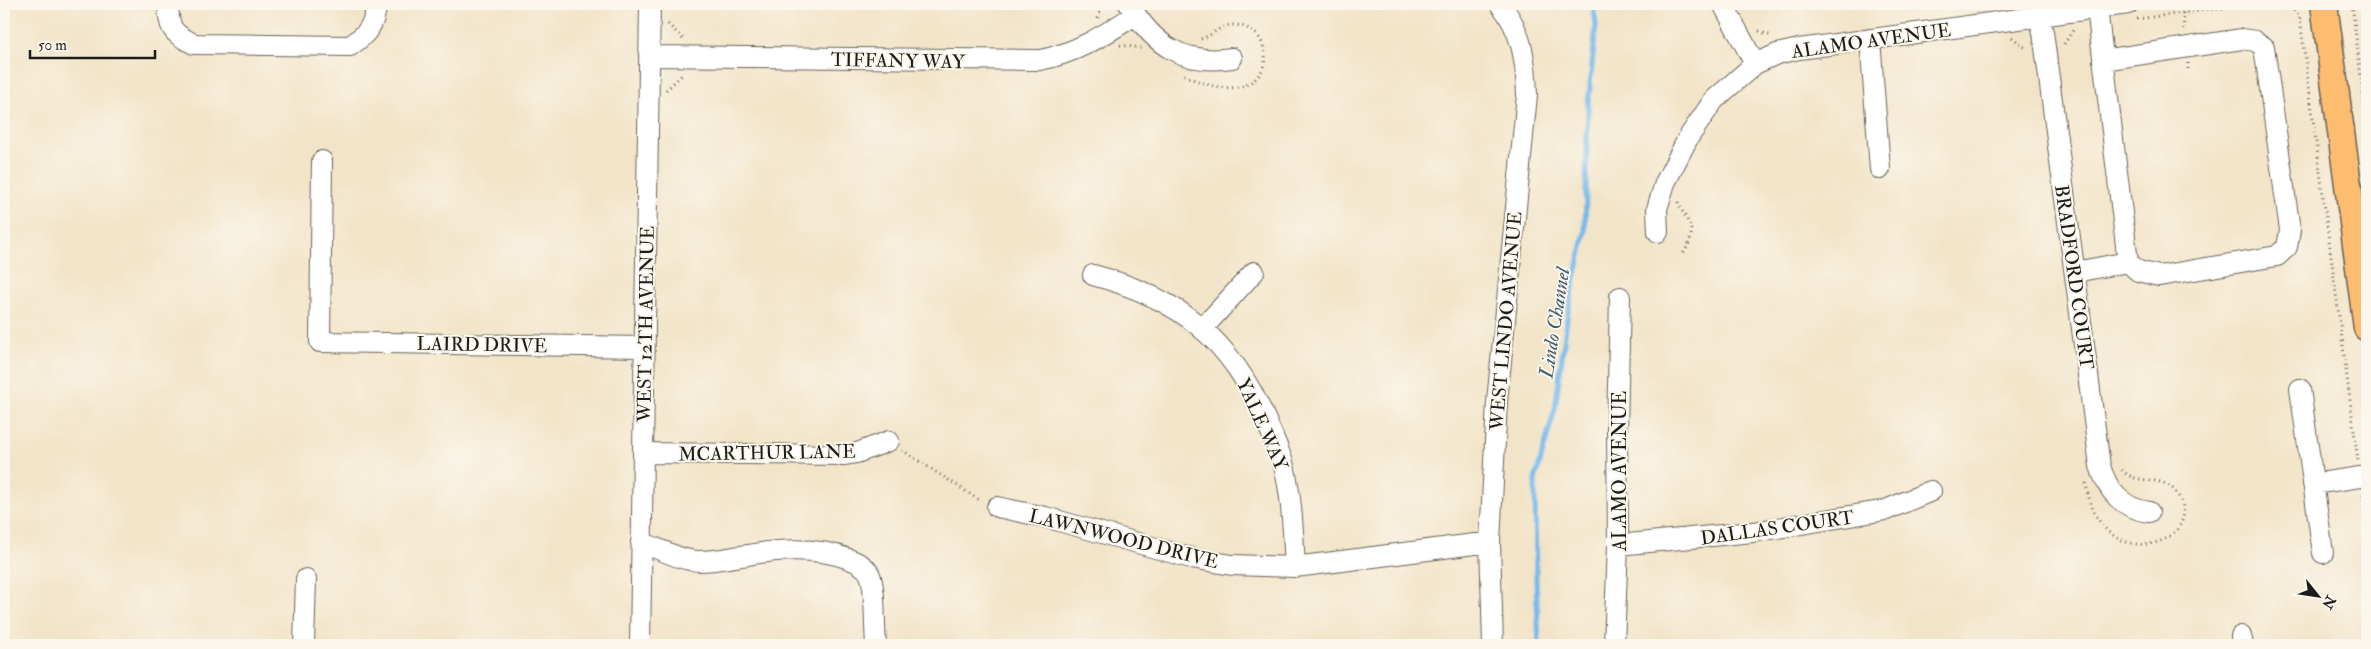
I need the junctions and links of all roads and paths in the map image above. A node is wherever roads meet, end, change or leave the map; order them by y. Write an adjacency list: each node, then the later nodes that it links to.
1 (168, 4): 2 (street)
2 (376, 4)
3 (650, 4): 23 (street, WEST 12TH AVENUE)
4 (1102, 4): 17 (path)
5 (1500, 4): 54 (street, WEST LINDO AVENUE)
6 (1723, 4): 27 (street)
7 (2252, 4): 15 (path)
8 (2286, 4): 12 (path)
9 (2294, 4): 12 (path)
10 (2324, 4): 39 (main road)
11 (2352, 4): 28 (path)
12 (2291, 8): 47 (path)
13 (1132, 9): 23 (street, TIFFANY WAY); 24 (street)
14 (2036, 10): 16 (street, ALAMO AVENUE); 20 (street, ALAMO AVENUE); 36 (street, BRADFORD COURT)
15 (2131, 12): 16 (street, ALAMO AVENUE)
16 (2098, 17): 22 (path); 26 (street)
17 (1094, 21)
18 (666, 22): 21 (path)
19 (2003, 37): 25 (path)
20 (1870, 39): 27 (street, ALAMO AVENUE); 30 (street)
21 (691, 40)
22 (2062, 46)
23 (649, 56): 41 (street, WEST 12TH AVENUE)
24 (1232, 58)
25 (2029, 58)
26 (2103, 60): 34 (street); 34 (street)
27 (1755, 64): 32 (street, ALAMO AVENUE)
28 (2367, 126)
29 (322, 161): 41 (street, LAIRD DRIVE)
30 (1880, 169)
31 (1677, 198): 33 (path)
32 (1658, 232)
33 (1683, 254)
34 (2128, 262): 36 (street)
35 (1254, 272): 40 (street)
36 (2075, 272): 51 (street, BRADFORD COURT)
37 (1093, 275): 40 (street, YALE WAY)
38 (1620, 297): 55 (street, ALAMO AVENUE)
39 (2367, 328)
40 (1202, 329): 57 (street, YALE WAY)
41 (644, 346): 44 (street, WEST 12TH AVENUE)
42 (2300, 388): 48 (street)
43 (889, 441): 44 (street, MCARTHUR LANE); 50 (path)
44 (643, 453): 53 (street, WEST 12TH AVENUE)
45 (2119, 466): 46 (path)
46 (2084, 476)
47 (2364, 477): 48 (street); 52 (path)
48 (2313, 484): 56 (street)
49 (1931, 491): 55 (street, DALLAS COURT)
50 (997, 506): 57 (street, LAWNWOOD DRIVE)
51 (2149, 512)
52 (2367, 528)
53 (641, 542): 59 (street); 61 (street, WEST 12TH AVENUE)
54 (1490, 542): 57 (street, LAWNWOOD DRIVE); 62 (street, WEST LINDO AVENUE)
55 (1618, 546): 63 (street, ALAMO AVENUE)
56 (2323, 553)
57 (1295, 566)
58 (306, 579): 60 (street)
59 (876, 643)
60 (304, 645)
61 (640, 645)
62 (1493, 645)
63 (1614, 645)

